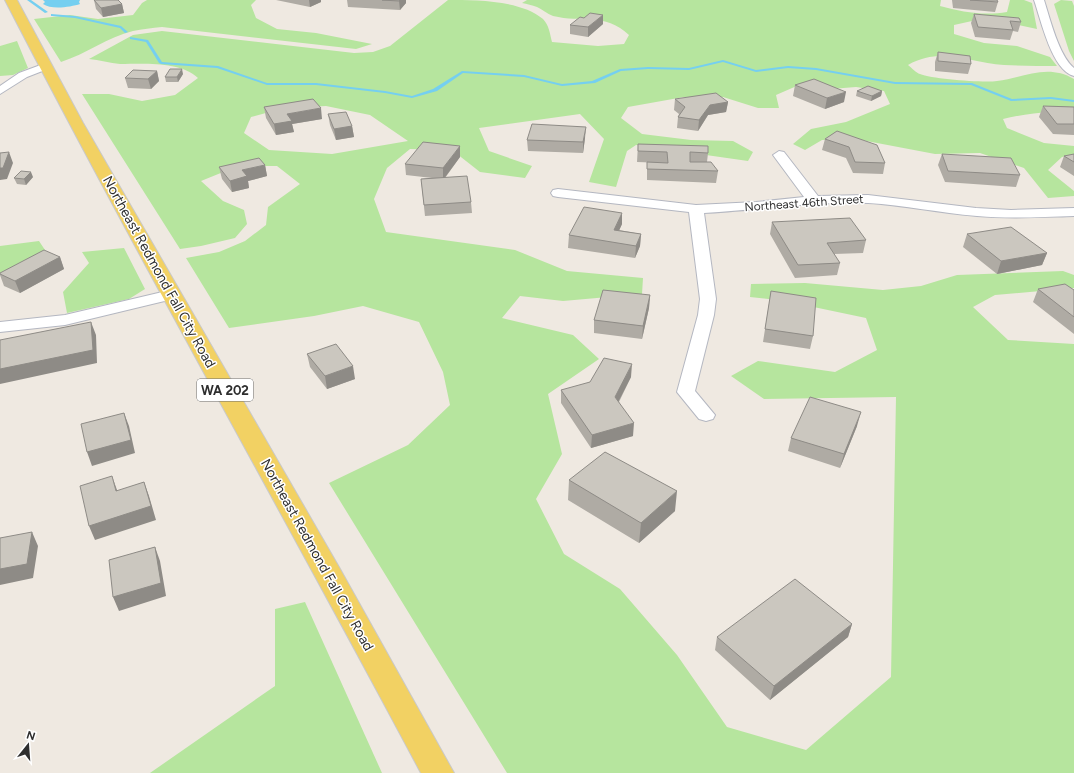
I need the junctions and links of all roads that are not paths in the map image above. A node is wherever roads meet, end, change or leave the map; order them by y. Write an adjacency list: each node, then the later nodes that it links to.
1 (1039, 0): 4 (street)
2 (12, 2): 3 (main road, Northeast Redmond Fall City Road / WA 202)
3 (46, 66): 5 (street); 11 (main road, Northeast Redmond Fall City Road / WA 202)
4 (1074, 73)
5 (0, 91)
6 (779, 155): 8 (street)
7 (558, 193): 9 (street, Northeast 46th Street)
8 (814, 200): 9 (street, Northeast 46th Street); 10 (street, Northeast 46th Street)
9 (696, 209): 13 (street)
10 (1074, 212)
11 (171, 295): 12 (street); 14 (main road, Northeast Redmond Fall City Road / WA 202)
12 (0, 327)
13 (706, 415)
14 (438, 773)

